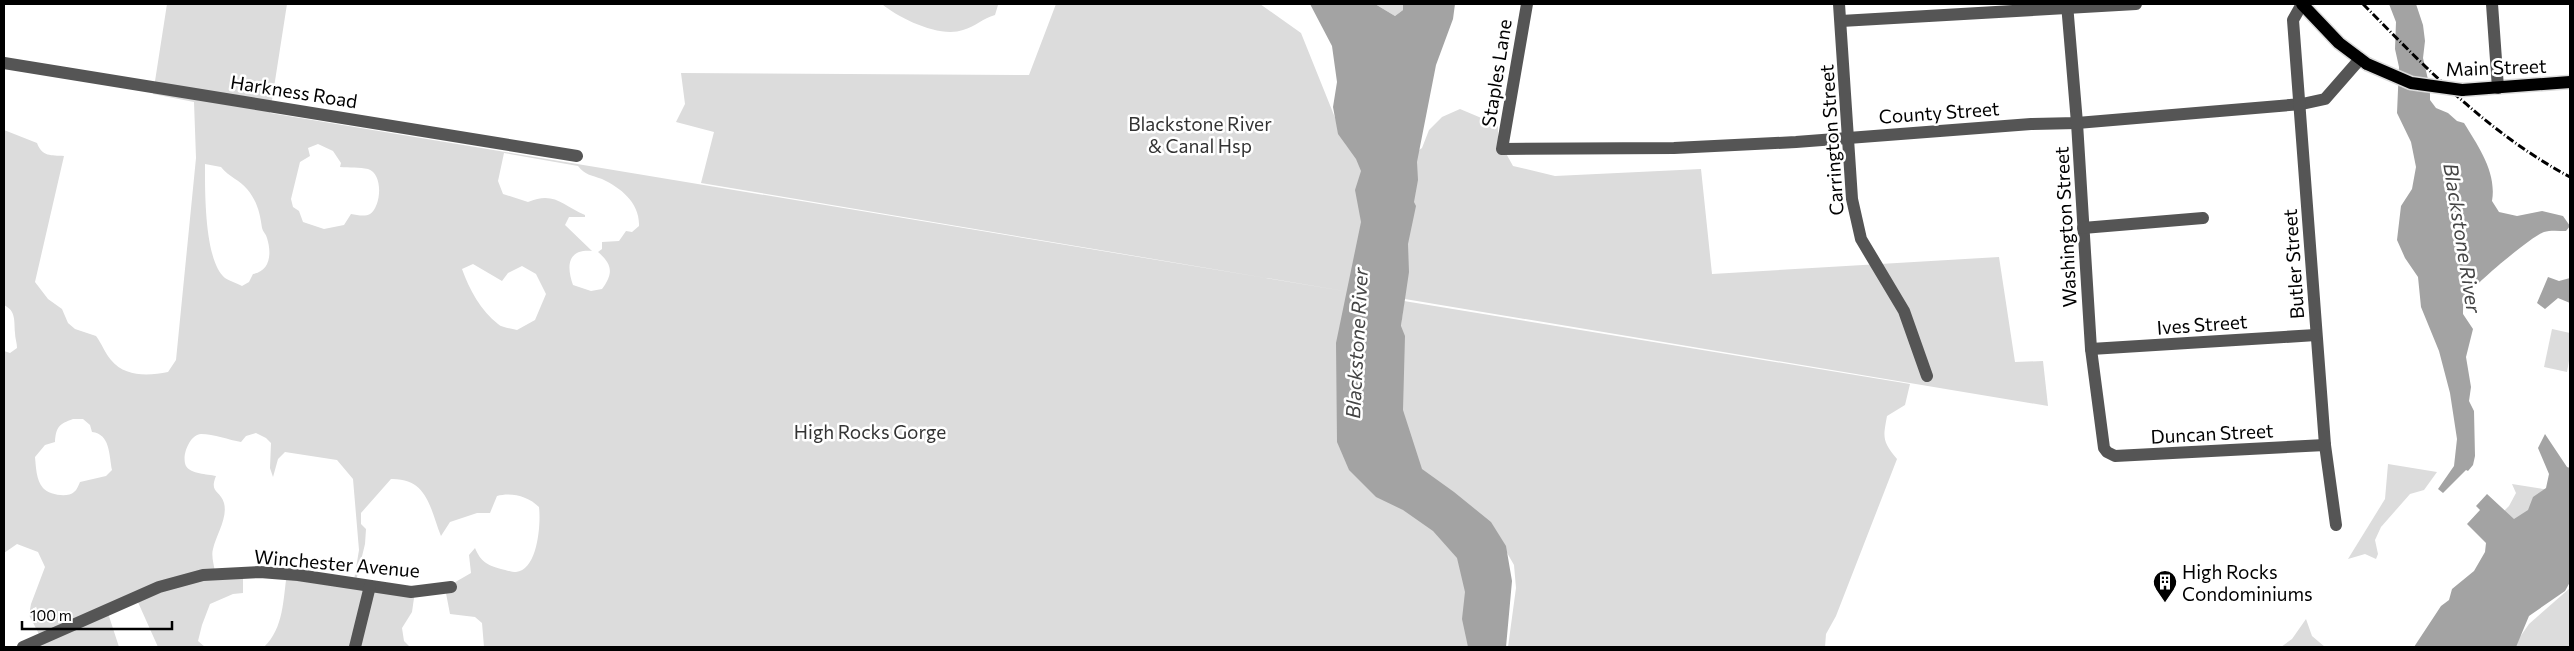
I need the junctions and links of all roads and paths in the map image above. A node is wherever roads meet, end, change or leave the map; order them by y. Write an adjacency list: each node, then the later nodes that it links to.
1 (1527, 4): 15 (street, Staples Lane)
2 (1840, 4): 7 (street, Carrington Street)
3 (2136, 4): 6 (street)
4 (2302, 4): 8 (main road, Main Street); 12 (street, Butler Street)
5 (2492, 4): 11 (street)
6 (2067, 6): 7 (street); 13 (street, Washington Street)
7 (1841, 21): 14 (street, Carrington Street)
8 (2363, 62): 11 (main road, Main Street, bridge); 12 (street, County Street)
9 (4, 63): 16 (street, Harkness Road)
10 (2570, 82): 11 (main road, Main Street)
11 (2498, 88)
12 (2299, 105): 13 (street, County Street); 19 (street, Butler Street)
13 (2077, 123): 14 (street, County Street); 18 (street, Washington Street)
14 (1847, 138): 15 (street, County Street); 21 (street, Carrington Street)
15 (1502, 149)
16 (578, 156)
17 (2203, 218): 18 (street)
18 (2083, 228): 20 (street, Washington Street)
19 (2316, 335): 20 (street, Ives Street); 22 (street, Butler Street)
20 (2091, 349): 23 (street, Washington Street)
21 (1927, 376)
22 (2325, 445): 23 (street, Duncan Street); 24 (street, Butler Street)
23 (2104, 448)
24 (2336, 525)
25 (370, 586): 26 (street, Winchester Avenue); 27 (street, Winchester Avenue); 28 (street)
26 (451, 587)
27 (23, 647)
28 (354, 647)

